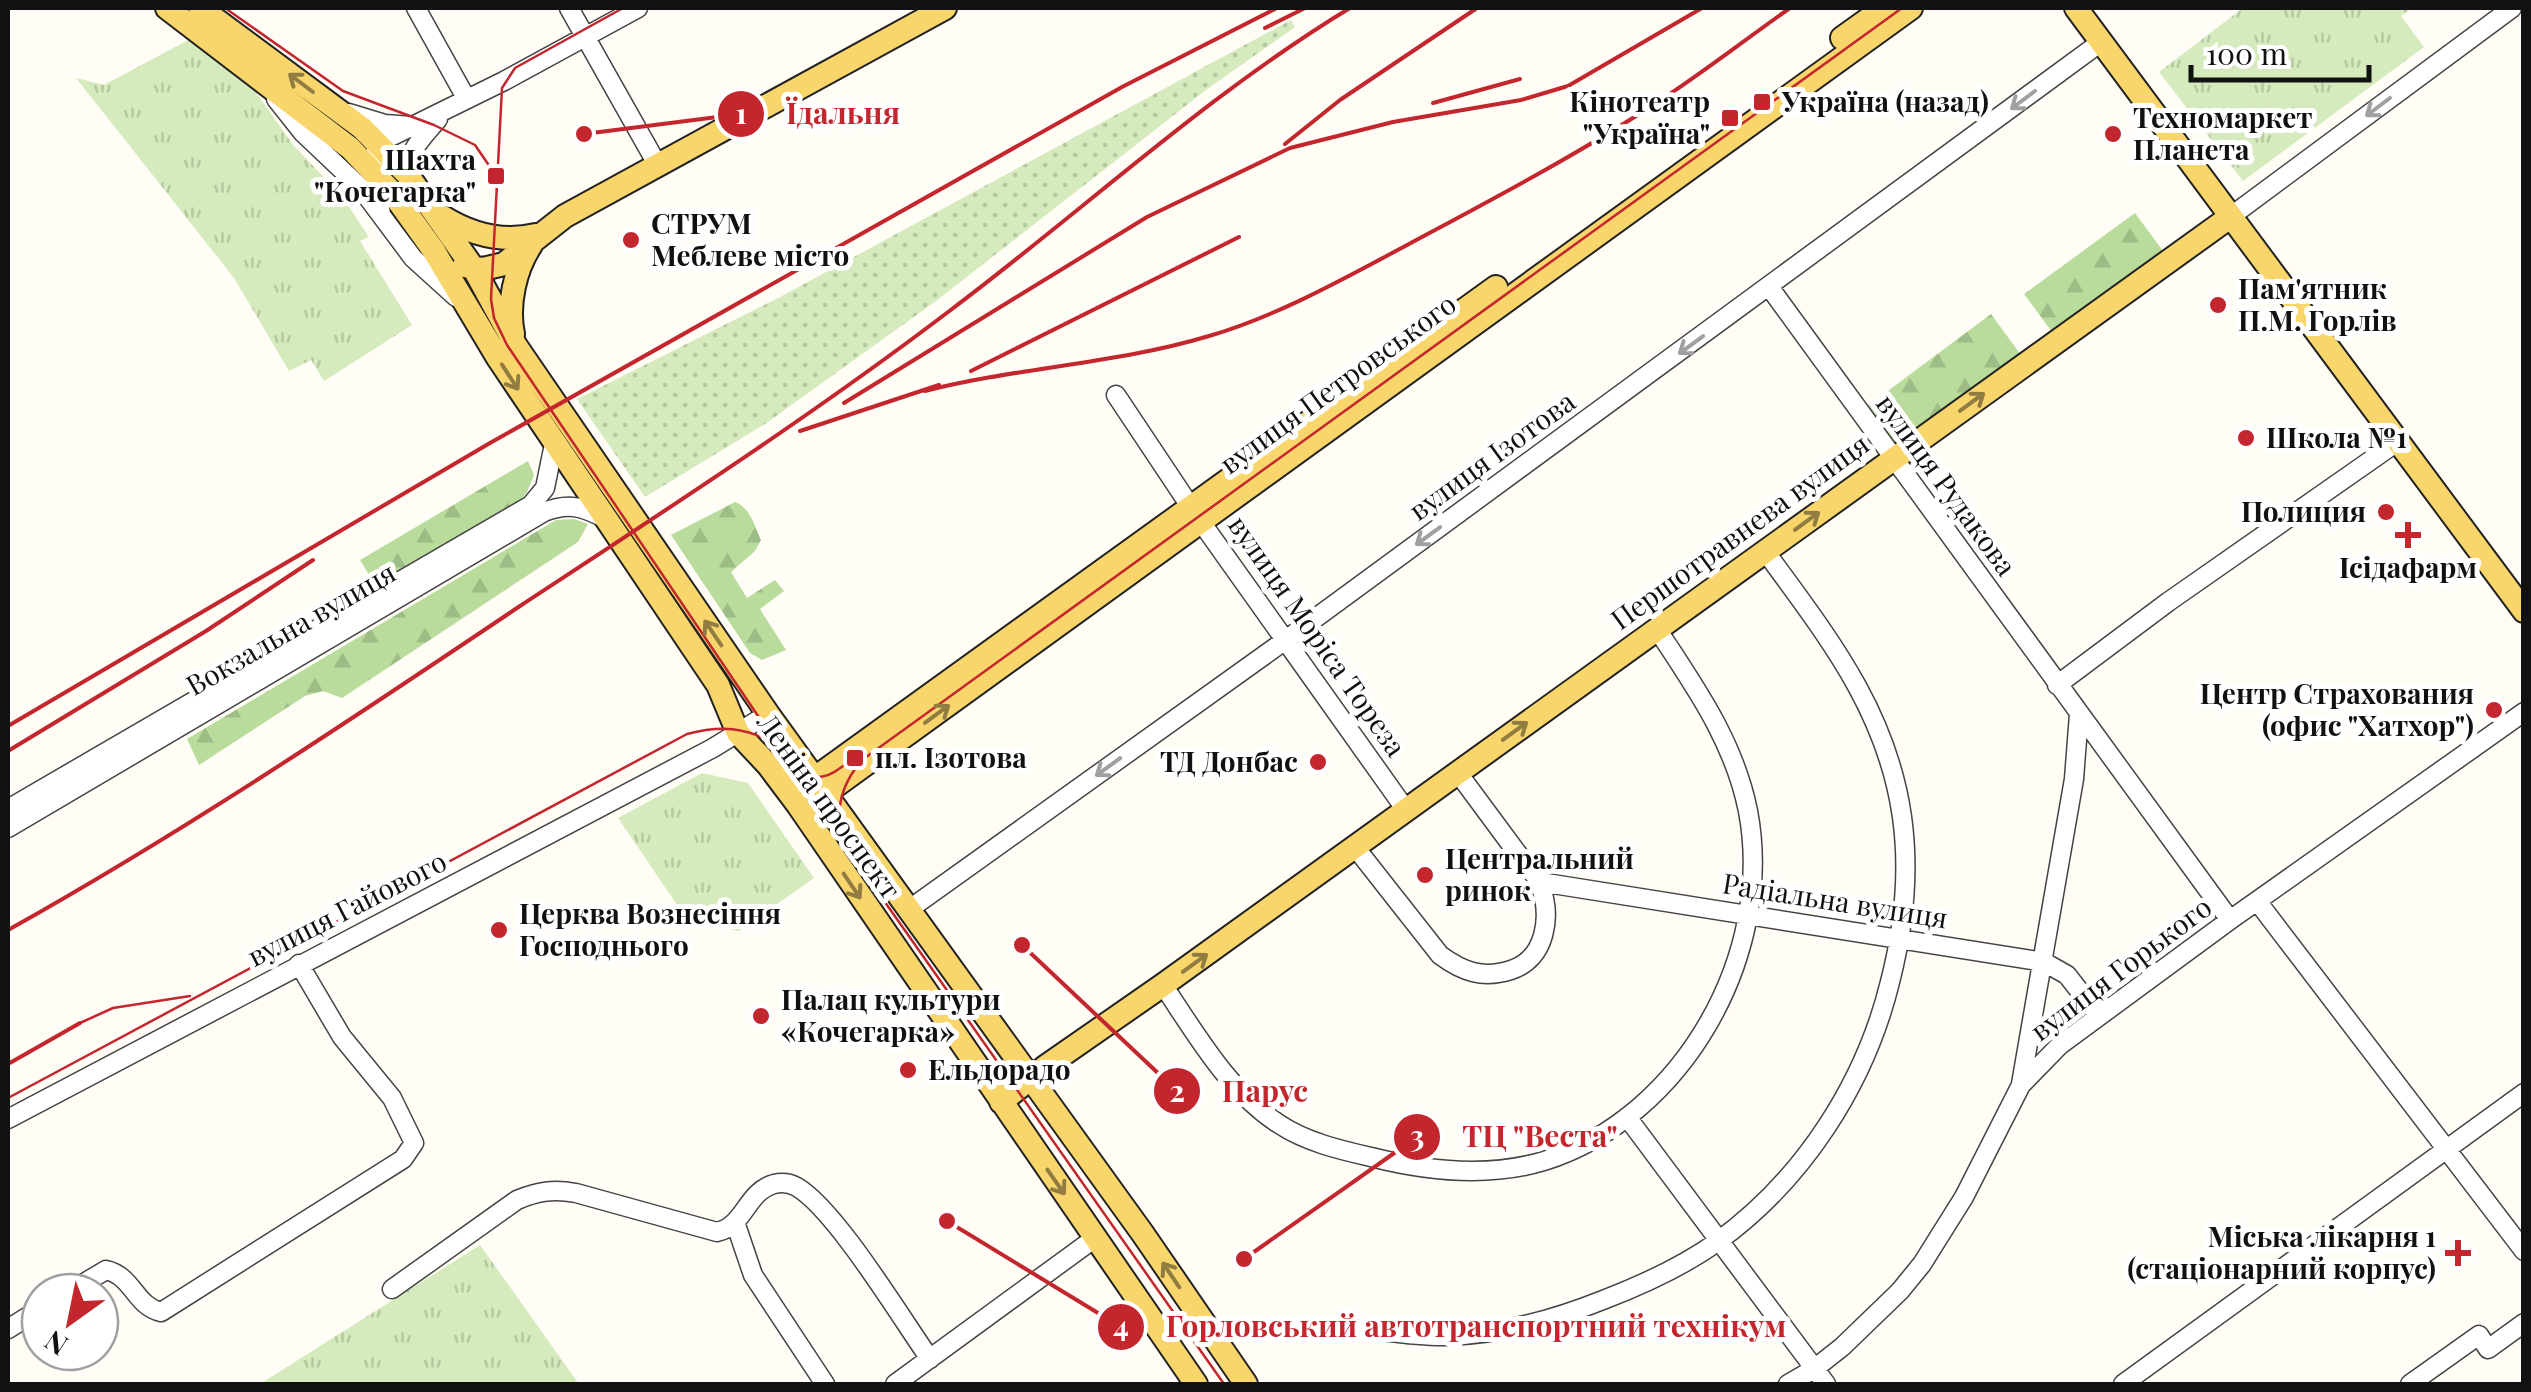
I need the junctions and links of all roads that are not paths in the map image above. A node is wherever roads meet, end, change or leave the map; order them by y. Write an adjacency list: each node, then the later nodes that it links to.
1 (167, 8): 13 (main road, Леніна проспект)
2 (200, 8): 15 (main road, Леніна проспект, one-way to 2)
3 (416, 8): 14 (street)
4 (569, 8): 11 (street)
5 (638, 8): 11 (street)
6 (945, 8): 18 (main road)
7 (1884, 8): 35 (main road, вулиця Петровського)
8 (1911, 8): 35 (main road, вулиця Петровського)
9 (2076, 8): 12 (main road)
10 (2512, 8): 23 (street, Першотравнева вулиця, one-way to 23)
11 (584, 38): 14 (street); 18 (street)
12 (2101, 42): 23 (main road); 28 (street, вулиця Ізотова, one-way to 28)
13 (260, 79): 20 (main road, Леніна проспект); 21 (street)
14 (460, 102): 16 (street); 19 (street)
15 (334, 107): 16 (street); 17 (main road, Леніна проспект)
16 (416, 125): 17 (street)
17 (378, 143): 19 (main road, Леніна проспект); 20 (street)
18 (657, 164): 24 (main road)
19 (407, 174): 22 (main road, Леніна проспект)
20 (378, 176): 21 (street); 26 (main road, Леніна проспект)
21 (381, 214): 29 (street)
22 (437, 214): 25 (main road); 27 (main road, Леніна проспект)
23 (2230, 217): 32 (main road); 34 (main road, Першотравнева вулиця, one-way to 23)
24 (539, 234): 25 (main road); 27 (main road); 30 (main road)
25 (508, 240): 27 (main road)
26 (434, 251): 27 (main road); 29 (main road, Леніна проспект)
27 (474, 270): 29 (main road); 30 (main road, Леніна проспект)
28 (1770, 288): 34 (street, вулиця Рудакова); 40 (street, вулиця Ізотова, one-way to 40)
29 (470, 308): 33 (main road, Леніна проспект, one-way to 33)
30 (516, 346): 43 (main road, Леніна проспект, one-way to 30)
31 (1116, 395): 35 (street, вулиця Моріса Тореза)
32 (2397, 442): 38 (main road); 41 (street)
33 (554, 444): 36 (main road, Леніна проспект); 51 (street, Вокзальна вулиця)
34 (1893, 459): 37 (main road, Першотравнева вулиця, one-way to 34); 41 (street, вулиця Рудакова)
35 (1196, 514): 40 (street, вулиця Моріса Тореза); 49 (main road, вулиця Петровського)
36 (606, 519): 45 (main road, Леніна проспект); 53 (street, Вокзальна вулиця)
37 (1765, 552): 39 (main road, Першотравнева вулиця); 60 (street)
38 (2524, 611)
39 (1657, 629): 48 (main road, Першотравнева вулиця, one-way to 39); 58 (street)
40 (1287, 639): 52 (street, вулиця Моріса Тореза); 57 (street, вулиця Ізотова, one-way to 57)
41 (2057, 685): 44 (street, вулиця Рудакова)
42 (2524, 712): 56 (street, вулиця Горького)
43 (768, 714): 45 (street); 49 (main road, Леніна проспект)
44 (2078, 714): 59 (street, вулиця Рудакова); 61 (street)
45 (734, 726): 46 (street); 47 (main road, Леніна проспект)
46 (713, 748): 47 (street); 62 (street, вулиця Гайового)
47 (768, 765): 50 (main road, Леніна проспект)
48 (1458, 773): 52 (main road, Першотравнева вулиця); 55 (street)
49 (821, 786): 50 (main road, вулиця Петровського); 57 (main road, Леніна проспект)
50 (798, 805): 68 (main road, Леніна проспект, one-way to 68)
51 (8, 809)
52 (1406, 810): 54 (main road, Першотравнева вулиця)
53 (8, 828)
54 (1355, 847): 55 (street); 63 (main road, Першотравнева вулиця, one-way to 54)
55 (1540, 882): 58 (street, Радіальна вулиця)
56 (2257, 901): 59 (street, вулиця Горького); 71 (street)
57 (911, 908): 65 (main road, Леніна проспект)
58 (1748, 916): 60 (street, Радіальна вулиця); 69 (street)
59 (2230, 920): 64 (street, вулиця Горького)
60 (1901, 940): 61 (street, Радіальна вулиця); 74 (street)
61 (2044, 962): 64 (street); 66 (street)
62 (300, 964): 70 (street, вулиця Гайового); 76 (street)
63 (1163, 986): 65 (main road, Першотравнева вулиця); 69 (street)
64 (2099, 1016): 66 (street, вулиця Горького)
65 (1029, 1079): 68 (main road, Першотравнева вулиця); 85 (main road, Леніна проспект, one-way to 65)
66 (2021, 1085): 81 (street, вулиця Горького)
67 (2524, 1093): 71 (street)
68 (1001, 1102): 73 (main road, Леніна проспект, one-way to 73)
69 (1627, 1117): 74 (street)
70 (8, 1120)
71 (2446, 1149): 75 (street); 87 (street)
72 (736, 1225): 77 (street); 80 (street); 82 (street)
73 (1094, 1238): 80 (street); 84 (main road, Леніна проспект)
74 (1719, 1241): 79 (street); 81 (street)
75 (2524, 1251)
76 (120, 1276)
77 (392, 1288)
78 (2524, 1323): 88 (street)
79 (1372, 1330)
80 (930, 1359): 83 (street)
81 (1820, 1377): 86 (street, вулиця Горького)
82 (825, 1384)
83 (895, 1384)
84 (1196, 1384)
85 (1246, 1384)
86 (1788, 1384)
87 (2124, 1384)
88 (2410, 1384)

